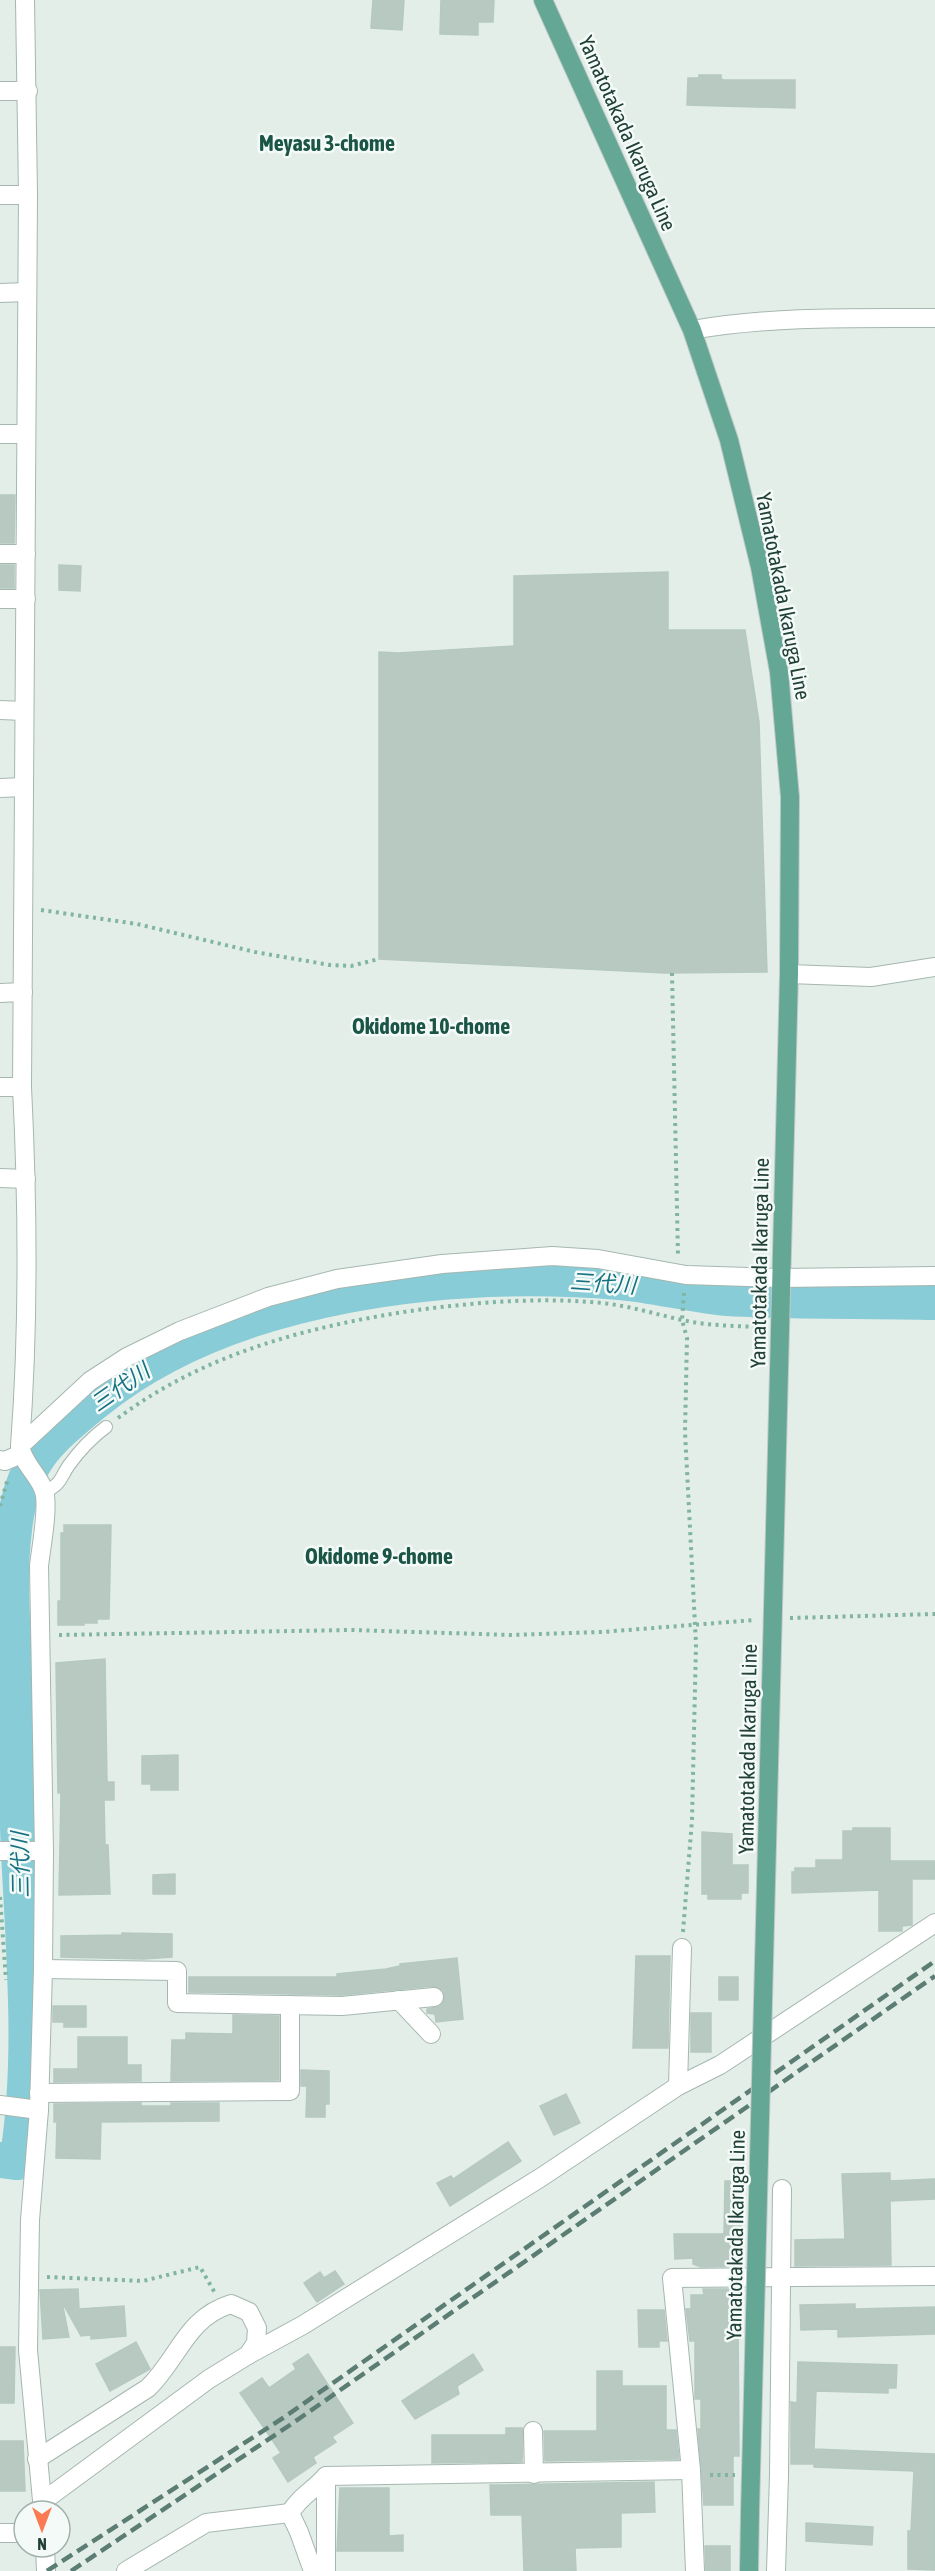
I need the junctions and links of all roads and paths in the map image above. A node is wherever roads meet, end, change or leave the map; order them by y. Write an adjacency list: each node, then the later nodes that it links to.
1 (25, 0): 3 (street)
2 (543, 0): 10 (main road, Yamatotakada Ikaruga Line)
3 (27, 90): 4 (street); 6 (street)
4 (0, 91)
5 (0, 195): 6 (street)
6 (27, 195): 7 (street)
7 (27, 292): 8 (street); 12 (street)
8 (0, 293)
9 (935, 318): 10 (street)
10 (692, 330): 25 (main road, Yamatotakada Ikaruga Line)
11 (0, 434): 12 (street)
12 (26, 434): 14 (street)
13 (0, 554): 14 (street)
14 (26, 554): 16 (street)
15 (0, 598): 16 (street)
16 (26, 599): 18 (street)
17 (0, 710): 18 (street)
18 (24, 711): 19 (street)
19 (24, 787): 20 (street); 21 (street)
20 (0, 788)
21 (23, 907): 22 (path); 26 (street)
22 (379, 959)
23 (935, 967): 25 (street)
24 (672, 973): 32 (path)
25 (789, 974): 34 (main road, Yamatotakada Ikaruga Line)
26 (23, 992): 27 (street); 29 (street)
27 (0, 993)
28 (0, 1087): 29 (street)
29 (22, 1087): 31 (street)
30 (0, 1178): 31 (street)
31 (26, 1179): 38 (street)
32 (682, 1274): 34 (street); 35 (path); 38 (street)
33 (935, 1276): 34 (street)
34 (780, 1278): 36 (main road, Yamatotakada Ikaruga Line)
35 (682, 1320): 36 (path); 37 (path); 44 (path)
36 (780, 1328): 78 (main road, Yamatotakada Ikaruga Line, bridge)
37 (106, 1428): 40 (lane)
38 (21, 1450): 39 (street); 40 (street)
39 (0, 1460)
40 (45, 1492): 45 (street)
41 (935, 1614): 42 (path)
42 (790, 1618)
43 (756, 1620): 44 (path)
44 (696, 1625): 45 (path); 50 (path)
45 (40, 1635): 47 (street)
46 (4, 1851): 47 (street)
47 (39, 1851): 51 (street)
48 (0, 1897): 52 (path)
49 (935, 1923): 57 (street)
50 (682, 1948): 57 (street)
51 (43, 1969): 55 (street); 59 (street)
52 (6, 1980)
53 (434, 1997): 54 (street)
54 (399, 2000): 55 (street); 56 (street)
55 (290, 2005): 59 (street)
56 (430, 2034)
57 (678, 2086): 65 (street)
58 (3, 2105): 59 (street)
59 (37, 2105): 61 (street)
60 (782, 2189): 63 (street)
61 (29, 2276): 64 (path); 67 (street)
62 (935, 2276): 63 (street)
63 (780, 2278): 68 (street); 79 (street)
64 (223, 2306): 65 (street); 67 (street)
65 (248, 2355): 72 (street)
66 (533, 2431): 69 (street)
67 (37, 2459): 71 (street)
68 (691, 2470): 69 (street); 77 (street)
69 (534, 2474): 70 (street)
70 (326, 2476): 73 (street); 76 (street)
71 (41, 2499)
72 (52, 2499)
73 (290, 2513): 74 (street); 75 (street)
74 (126, 2571)
75 (313, 2571)
76 (326, 2571)
77 (695, 2571)
78 (749, 2571)
79 (776, 2571)

